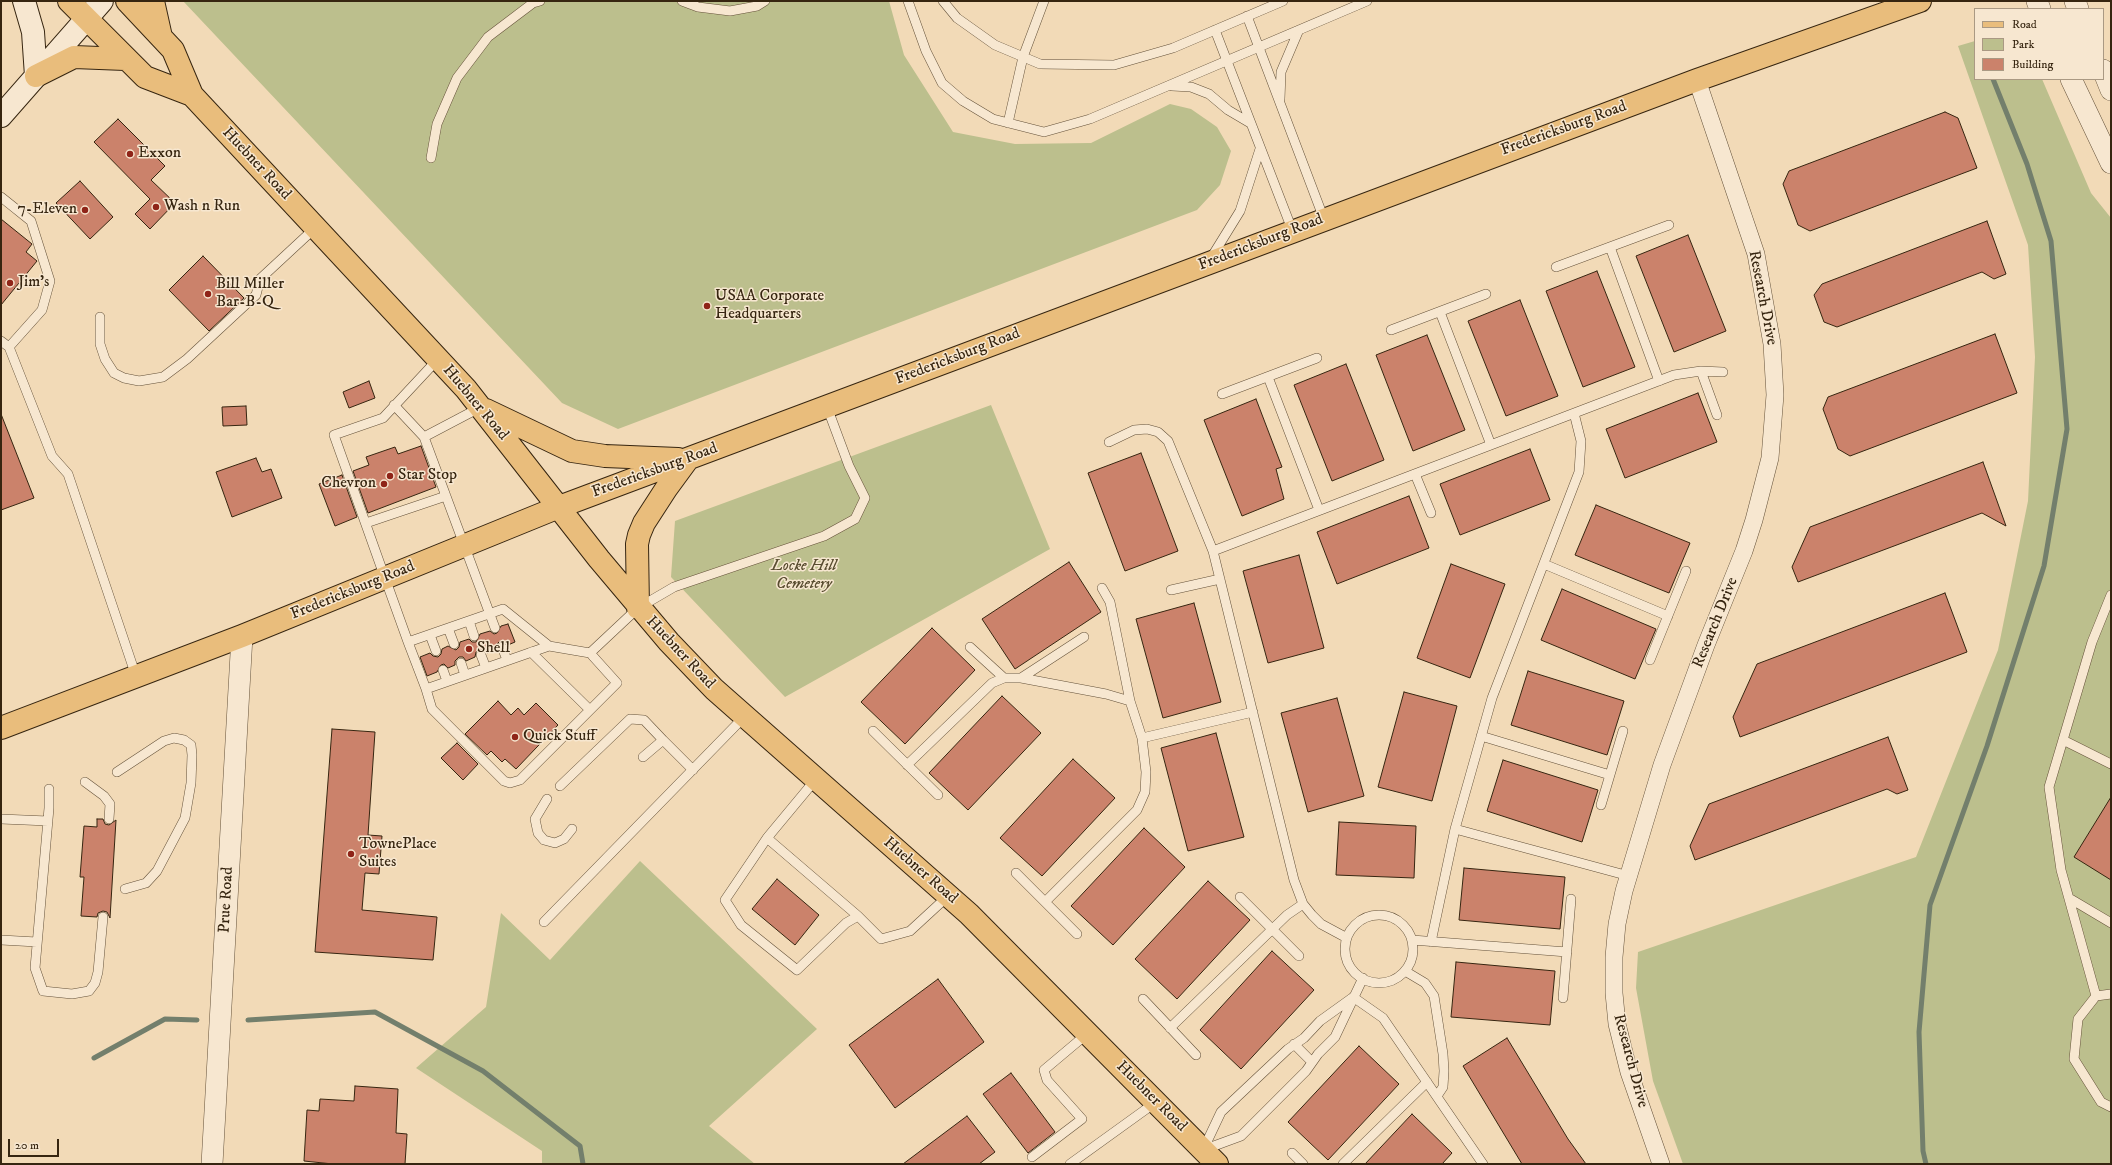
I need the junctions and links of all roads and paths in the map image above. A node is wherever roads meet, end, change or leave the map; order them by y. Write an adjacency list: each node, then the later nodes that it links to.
1 (24, 1): 25 (main road)
2 (69, 1): 16 (main road, Huebner Road)
3 (102, 1): 16 (main road)
4 (127, 1): 19 (main road, Huebner Road)
5 (153, 1): 19 (main road)
6 (540, 1): 36 (lane)
7 (682, 1): 8 (lane)
8 (765, 1)
9 (908, 1): 33 (lane)
10 (943, 1): 21 (lane)
11 (1044, 1): 21 (lane)
12 (1283, 1): 15 (lane)
13 (1367, 1): 18 (lane)
14 (1920, 1): 26 (main road, Fredericksburg Road)
15 (1247, 16): 17 (lane); 20 (lane)
16 (86, 19): 22 (main road, Huebner Road); 25 (main road)
17 (1215, 30): 21 (lane); 23 (lane)
18 (1298, 32): 20 (lane); 31 (lane)
19 (162, 38): 30 (main road, Huebner Road)
20 (1258, 48): 23 (lane); 31 (lane)
21 (1022, 57): 33 (lane)
22 (125, 59): 25 (main road); 30 (main road, Huebner Road)
23 (1227, 61): 28 (lane); 34 (lane)
24 (2104, 72): 29 (street)
25 (36, 76): 32 (main road)
26 (1697, 80): 39 (main road, Fredericksburg Road); 144 (street, Research Drive)
27 (2071, 80): 37 (street)
28 (1169, 85): 33 (lane); 34 (lane)
29 (2111, 90)
30 (192, 95): 41 (main road, Huebner Road)
31 (1280, 102): 39 (lane)
32 (1, 116)
33 (1008, 123)
34 (1250, 123): 35 (lane)
35 (1260, 149): 42 (lane); 44 (lane)
36 (431, 158)
37 (2111, 163)
38 (1, 197): 51 (lane)
39 (1324, 219): 42 (main road, Fredericksburg Road)
40 (1669, 225): 43 (lane)
41 (315, 228): 48 (lane); 53 (main road, Huebner Road)
42 (1293, 232): 44 (main road, Fredericksburg Road)
43 (1610, 247): 45 (lane); 57 (lane)
44 (1207, 264): 61 (main road, Fredericksburg Road)
45 (1556, 267)
46 (1486, 294): 47 (lane)
47 (1440, 312): 49 (lane); 66 (lane)
48 (100, 317)
49 (1391, 330)
50 (1, 341): 51 (lane)
51 (8, 347): 108 (lane)
52 (1317, 358): 56 (lane)
53 (438, 359): 59 (lane); 60 (main road, Huebner Road)
54 (1701, 371): 55 (lane); 57 (lane); 63 (lane)
55 (1723, 372)
56 (1268, 377): 58 (lane); 71 (lane)
57 (1659, 381): 62 (lane)
58 (1222, 394)
59 (394, 405): 64 (lane); 73 (lane)
60 (481, 407): 64 (lane); 67 (main road); 70 (main road, Huebner Road)
61 (827, 407): 67 (main road, Fredericksburg Road); 83 (lane)
62 (1574, 413): 66 (lane); 76 (lane)
63 (1716, 416)
64 (424, 437): 69 (lane)
65 (1109, 442): 75 (lane)
66 (1491, 445): 68 (lane)
67 (688, 459): 70 (main road, Fredericksburg Road); 83 (main road)
68 (1415, 474): 71 (lane); 72 (lane)
69 (446, 496): 73 (lane); 74 (lane)
70 (559, 507): 74 (main road, Fredericksburg Road); 83 (main road, Huebner Road)
71 (1319, 510): 75 (lane)
72 (1431, 513)
73 (366, 523): 78 (lane)
74 (464, 546): 78 (main road, Fredericksburg Road); 84 (lane)
75 (1213, 551): 79 (lane)
76 (1544, 564): 85 (lane); 120 (lane)
77 (1686, 571): 85 (lane)
78 (385, 578): 90 (main road, Fredericksburg Road); 93 (lane)
79 (1220, 579): 81 (lane); 115 (lane)
80 (1102, 588): 113 (lane)
81 (1171, 590)
82 (2111, 595): 123 (lane)
83 (638, 608): 100 (lane); 116 (main road, Huebner Road)
84 (489, 614): 86 (lane); 88 (lane); 95 (lane)
85 (1668, 616): 103 (lane)
86 (469, 621): 87 (lane); 91 (lane)
87 (448, 628): 89 (lane); 94 (lane)
88 (495, 628)
89 (430, 634): 93 (lane); 98 (lane)
90 (242, 636): 108 (main road, Fredericksburg Road); 184 (street, Prue Road)
91 (474, 636)
92 (1084, 637): 110 (lane)
93 (408, 642): 112 (lane)
94 (454, 644)
95 (550, 646): 99 (lane); 100 (lane)
96 (502, 647): 102 (lane)
97 (970, 647): 109 (lane)
98 (436, 651)
99 (531, 652): 102 (lane); 114 (lane)
100 (590, 653): 114 (lane)
101 (481, 655): 105 (lane)
102 (508, 660): 105 (lane)
103 (1650, 660)
104 (461, 663): 107 (lane)
105 (486, 668): 107 (lane)
106 (443, 670): 111 (lane)
107 (465, 675): 111 (lane)
108 (136, 676): 117 (main road, Fredericksburg Road)
109 (1004, 678): 110 (lane); 126 (lane)
110 (1021, 678): 113 (lane)
111 (447, 681): 112 (lane)
112 (426, 689): 114 (lane)
113 (1130, 701): 121 (lane)
114 (590, 710)
115 (1253, 712): 121 (lane); 151 (lane)
116 (745, 716): 127 (lane); 130 (main road, Huebner Road)
117 (1, 728)
118 (873, 731): 126 (lane)
119 (1623, 731): 129 (lane)
120 (1481, 736): 129 (lane); 141 (lane)
121 (1142, 738): 150 (lane)
122 (663, 740): 124 (lane); 127 (lane); 132 (lane)
123 (2063, 740): 125 (lane); 148 (lane)
124 (643, 757)
125 (2111, 764)
126 (907, 765): 134 (lane)
127 (693, 770): 154 (lane)
128 (117, 772): 145 (lane)
129 (1610, 775): 136 (lane)
130 (816, 779): 142 (lane); 146 (main road, Huebner Road)
131 (85, 782): 138 (lane)
132 (560, 786)
133 (49, 789): 139 (lane)
134 (938, 795)
135 (547, 799): 140 (lane)
136 (1601, 805)
137 (1, 819): 139 (lane)
138 (109, 820)
139 (48, 821): 161 (lane)
140 (572, 829)
141 (1455, 829): 144 (lane); 162 (lane)
142 (767, 838): 152 (lane); 152 (lane)
143 (1016, 873): 150 (lane)
144 (1629, 876): 189 (street, Research Drive)
145 (125, 890)
146 (948, 896): 152 (lane); 173 (main road, Huebner Road)
147 (1240, 897): 156 (lane)
148 (2069, 898): 155 (lane); 168 (lane)
149 (1571, 899): 163 (lane)
150 (1045, 902): 157 (lane)
151 (1303, 904): 156 (lane); 158 (lane)
152 (858, 916)
153 (102, 918): 161 (lane)
154 (544, 922)
155 (2111, 923)
156 (1272, 929): 164 (lane); 172 (lane)
157 (1078, 934)
158 (1347, 938): 160 (lane); 166 (lane)
159 (1, 940): 161 (lane)
160 (1412, 940): 162 (lane); 165 (lane)
161 (37, 942)
162 (1431, 942): 163 (lane)
163 (1567, 952): 170 (lane)
164 (1299, 956)
165 (1405, 971): 166 (lane); 178 (lane)
166 (1363, 978): 169 (lane)
167 (2111, 994): 168 (lane)
168 (2096, 996): 180 (lane)
169 (1353, 997): 174 (lane); 176 (lane); 177 (lane)
170 (1563, 998)
171 (1143, 999): 172 (lane)
172 (1170, 1028): 175 (lane)
173 (1088, 1033): 179 (main road, Huebner Road); 182 (lane)
174 (1294, 1044): 176 (lane); 183 (lane)
175 (1196, 1055)
176 (1312, 1062): 183 (lane)
177 (1427, 1082): 178 (lane); 187 (lane)
178 (1437, 1096): 188 (lane)
179 (1156, 1102): 183 (main road, Huebner Road); 185 (lane)
180 (2111, 1107)
181 (1292, 1153): 186 (lane)
182 (1032, 1157)
183 (1210, 1157)
184 (212, 1164)
185 (1070, 1164)
186 (1303, 1164)
187 (1342, 1164)
188 (1483, 1164)
189 (1661, 1164)

